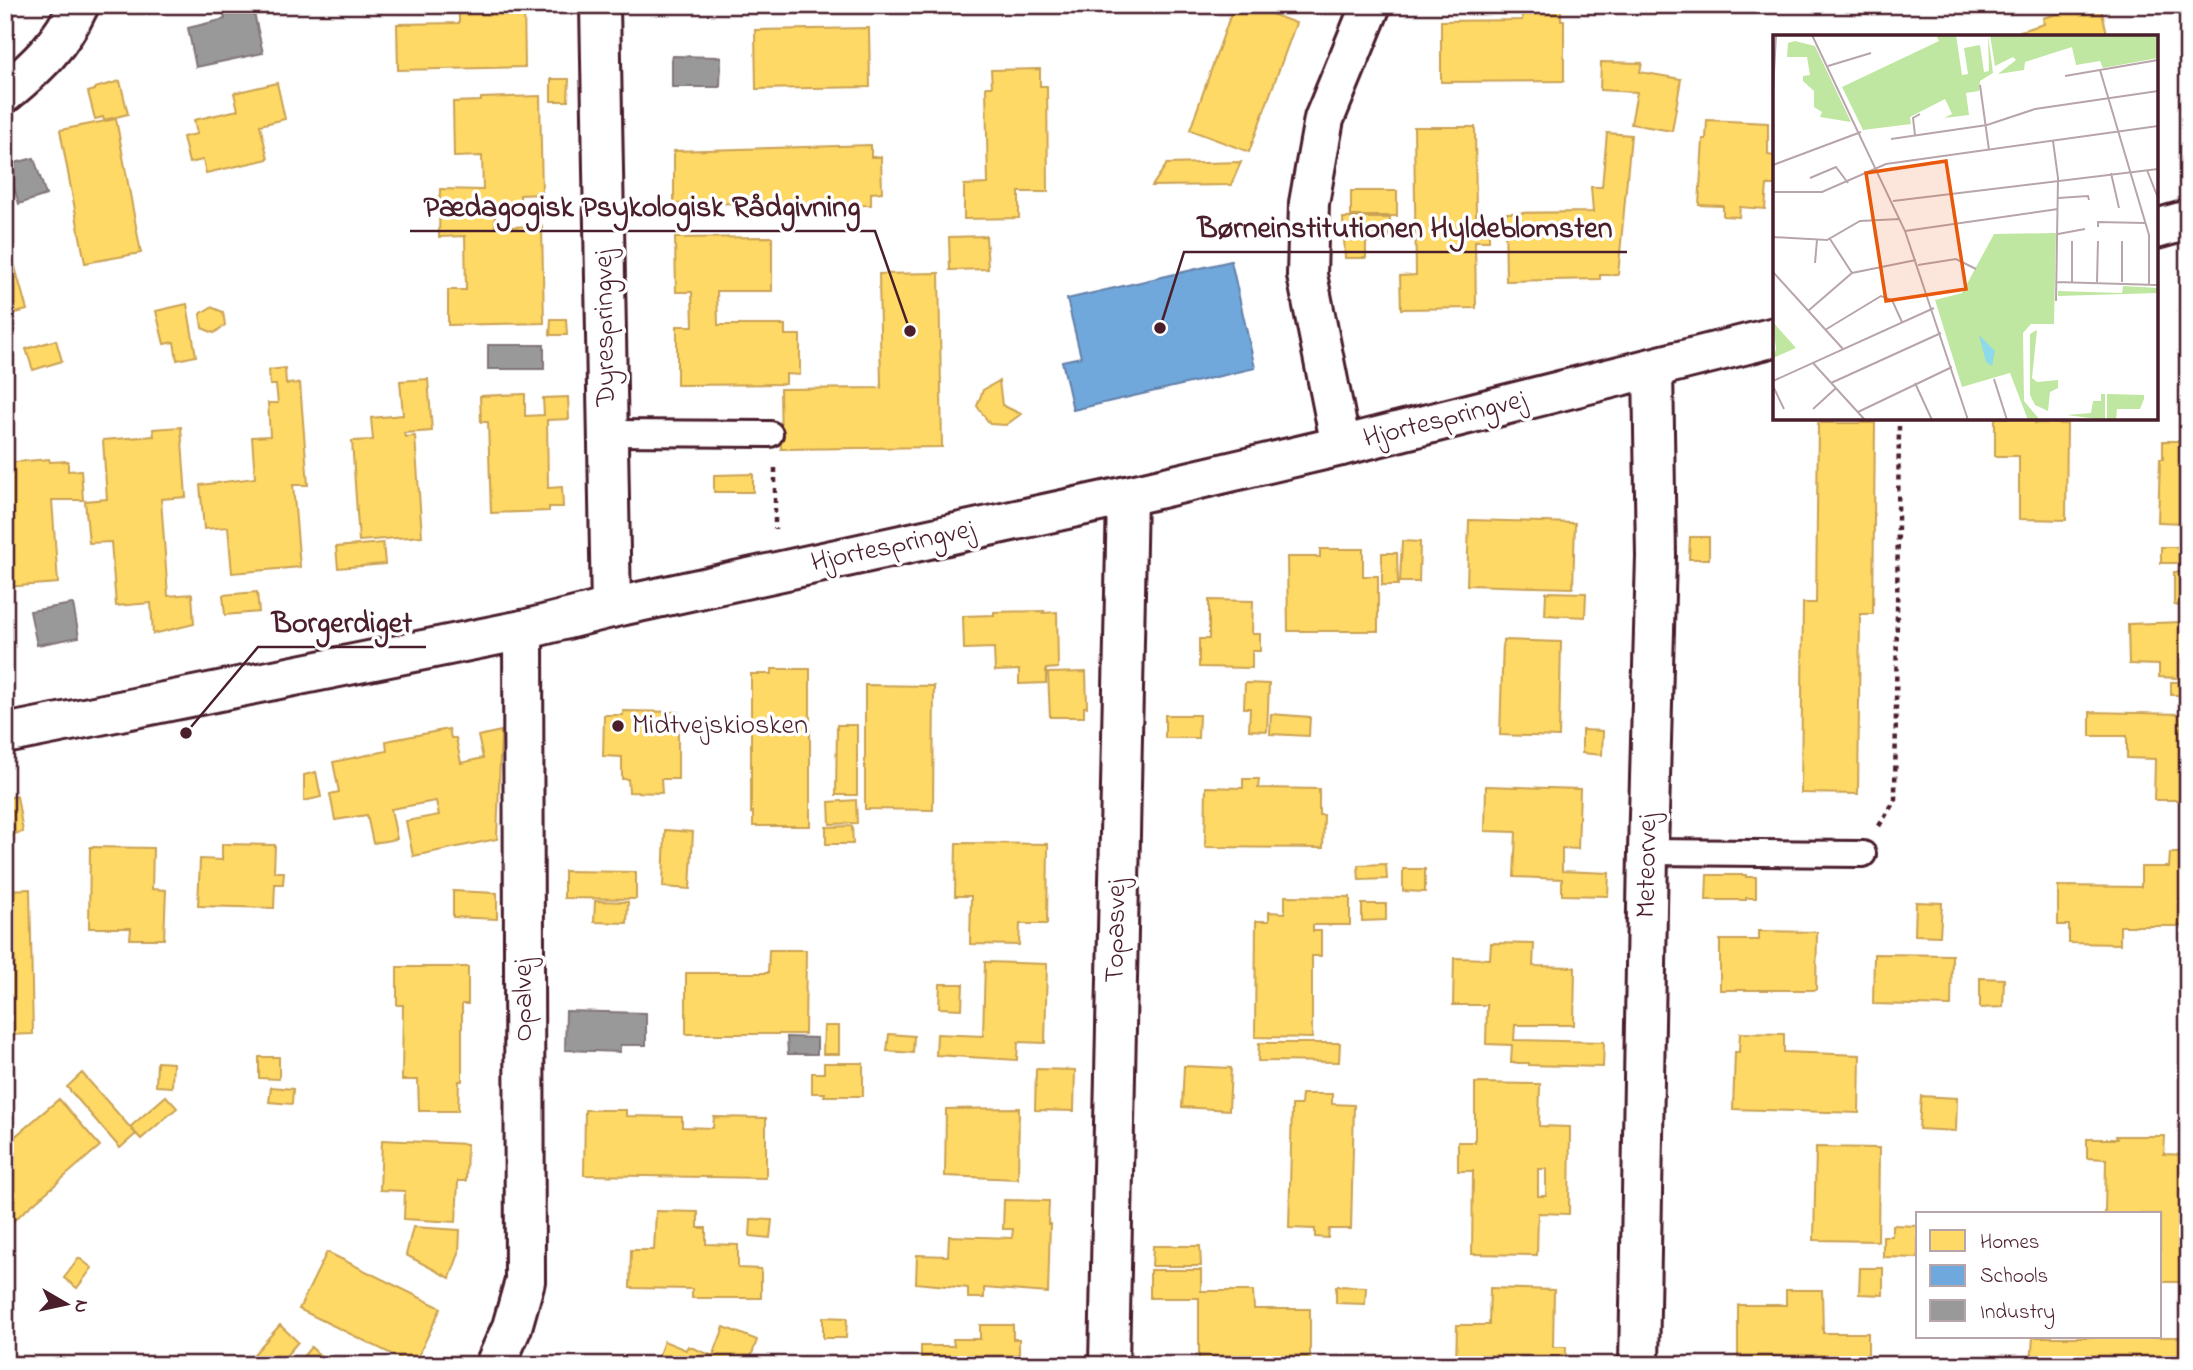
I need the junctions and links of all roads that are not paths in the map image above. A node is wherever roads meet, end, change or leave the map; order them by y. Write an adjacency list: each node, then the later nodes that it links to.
1 (79, 5): 4 (street)
2 (600, 5): 9 (street, Dyrespringvej)
3 (1371, 5): 11 (street)
4 (5, 93)
5 (2188, 220): 6 (street)
6 (2158, 228)
7 (1773, 338): 8 (street, Hjortespringvej)
8 (1653, 368): 11 (street, Hjortespringvej); 16 (street, Meteorvej)
9 (608, 433): 10 (lane); 13 (street, Dyrespringvej)
10 (770, 434)
11 (1341, 446): 12 (street, Hjortespringvej)
12 (1126, 496): 13 (street, Hjortespringvej); 19 (street, Topasvej)
13 (611, 608): 14 (street, Hjortespringvej)
14 (523, 630): 15 (street, Hjortespringvej); 18 (street, Opalvej)
15 (5, 734)
16 (1648, 852): 17 (lane); 20 (street, Meteorvej)
17 (1863, 854)
18 (495, 1365)
19 (1110, 1365)
20 (1639, 1365)

